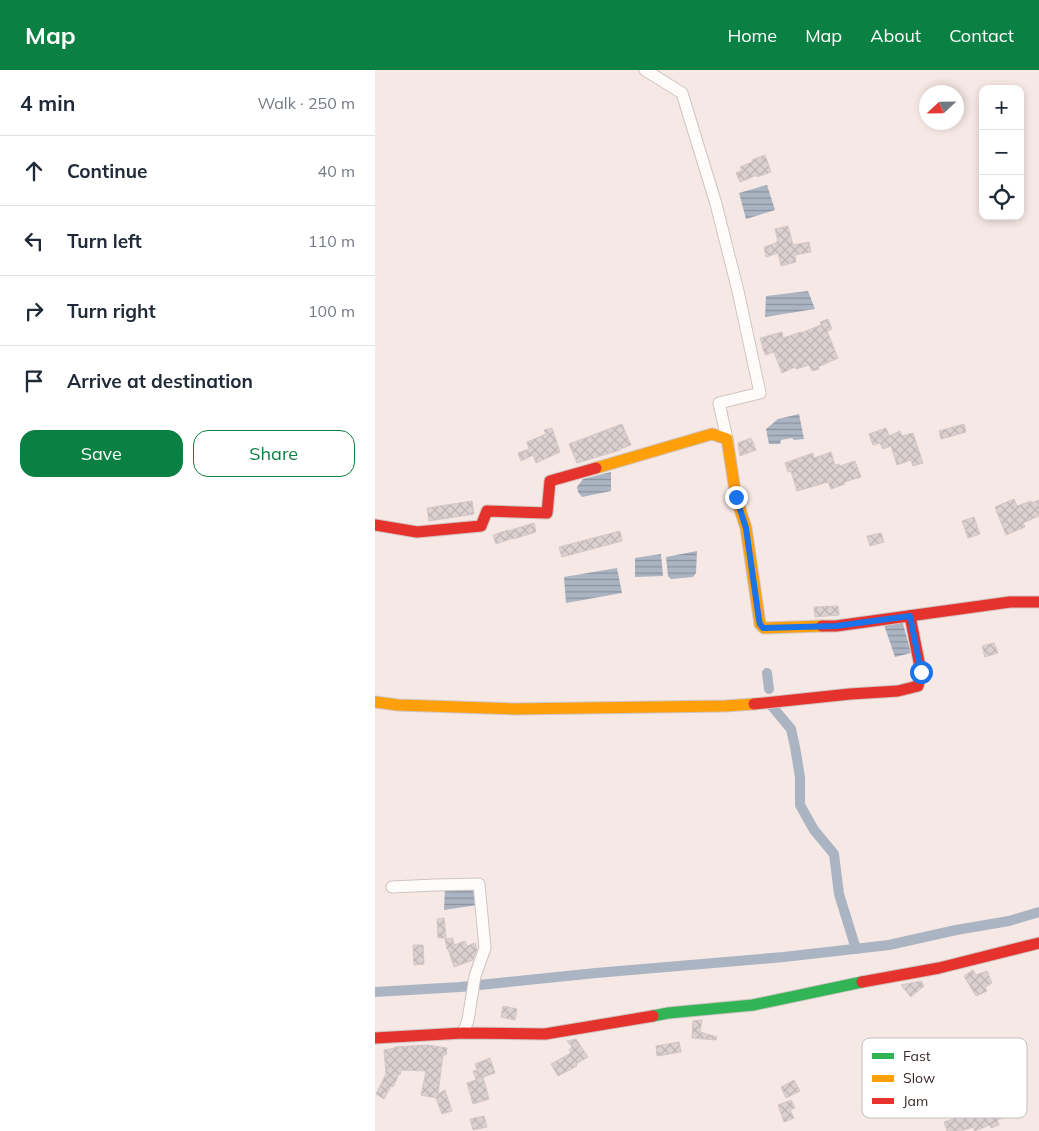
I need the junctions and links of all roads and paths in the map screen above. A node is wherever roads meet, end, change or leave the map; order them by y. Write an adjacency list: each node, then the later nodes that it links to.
1 (645, 70): 2 (street)
2 (727, 439): 3 (street); 5 (street)
3 (375, 526)
4 (1039, 602): 5 (street)
5 (910, 616): 6 (street)
6 (375, 702)
7 (392, 887): 9 (street)
8 (1039, 943): 9 (street)
9 (463, 1033): 10 (street)
10 (375, 1038)

